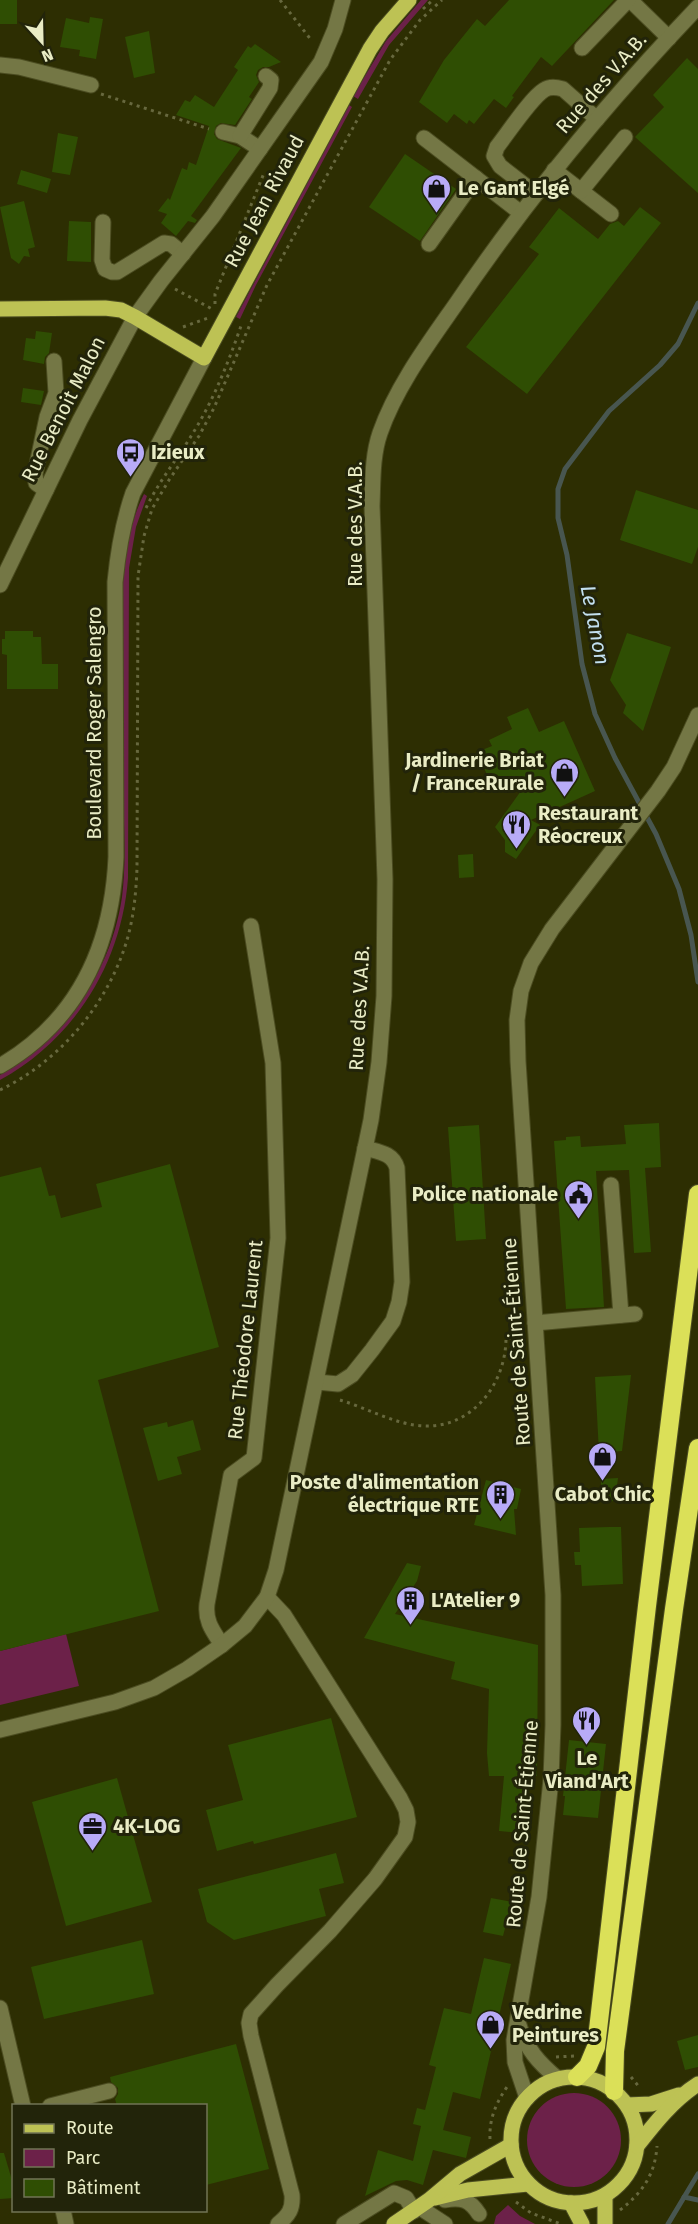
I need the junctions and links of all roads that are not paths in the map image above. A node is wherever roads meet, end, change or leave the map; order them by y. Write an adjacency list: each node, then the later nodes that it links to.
1 (409, 0): 27 (main road, Rue Jean Rivaud)
2 (629, 0): 5 (street); 6 (street)
3 (342, 4): 15 (street, Rue Jean Rivaud)
4 (697, 9): 5 (street, Rue des V.A.B.)
5 (669, 38): 10 (street, Rue des V.A.B.)
6 (582, 48)
7 (0, 65): 9 (street)
8 (266, 76): 12 (street)
9 (91, 85)
10 (597, 119): 16 (street, Rue des V.A.B.); 19 (street)
11 (223, 132): 12 (street)
12 (240, 136): 15 (street)
13 (625, 137): 18 (street)
14 (424, 138): 17 (street)
15 (260, 149): 24 (street, Rue Jean Rivaud)
16 (554, 170): 18 (street); 19 (street, Rue des V.A.B.)
17 (476, 178): 20 (street); 23 (street)
18 (581, 191): 21 (street)
19 (536, 194): 20 (street, Rue des V.A.B.)
20 (521, 213): 34 (street, Rue des V.A.B.)
21 (611, 214)
22 (103, 222): 24 (street)
23 (429, 244)
24 (183, 254): 26 (street, Rue Jean Rivaud)
25 (0, 309): 26 (main road)
26 (135, 317): 27 (main road); 29 (street, Rue Benoit Malon)
27 (204, 358): 33 (street, Boulevard Roger Salengro)
28 (54, 361): 29 (street)
29 (46, 490): 30 (street, Rue Benoit Malon)
30 (0, 585)
31 (698, 715): 37 (street, Route de Saint-Étienne)
32 (251, 926): 41 (street, Rue Théodore Laurent)
33 (0, 1066)
34 (365, 1148): 38 (street, Rue des V.A.B.); 38 (street)
35 (611, 1185): 37 (street)
36 (698, 1194): 45 (highway)
37 (535, 1323): 44 (street, Route de Saint-Étienne)
38 (317, 1382): 40 (street, Rue des V.A.B.)
39 (698, 1448): 49 (highway)
40 (267, 1597): 41 (street, Rue des V.A.B.); 64 (street)
41 (222, 1645): 42 (street)
42 (0, 1730)
43 (0, 2008): 52 (street)
44 (518, 2019): 46 (street); 51 (street, Route de Saint-Étienne)
45 (577, 2077): 46 (main road); 49 (main road)
46 (558, 2079): 51 (main road)
47 (698, 2084): 50 (main road)
48 (109, 2091): 53 (street)
49 (614, 2091): 54 (main road)
50 (685, 2093): 54 (main road); 56 (main road)
51 (527, 2098): 55 (main road)
52 (24, 2104)
53 (58, 2104)
54 (627, 2105): 56 (main road)
55 (511, 2145): 57 (main road); 61 (main road)
56 (637, 2146): 59 (main road)
57 (528, 2184): 58 (main road); 60 (main road)
58 (487, 2189): 61 (main road); 62 (street)
59 (605, 2196): 60 (main road); 63 (main road)
60 (571, 2204): 68 (main road)
61 (421, 2206): 62 (street); 65 (street); 66 (main road); 67 (street)
62 (480, 2219)
63 (609, 2219)
64 (278, 2224)
65 (344, 2224)
66 (394, 2224)
67 (445, 2224)
68 (582, 2224)

